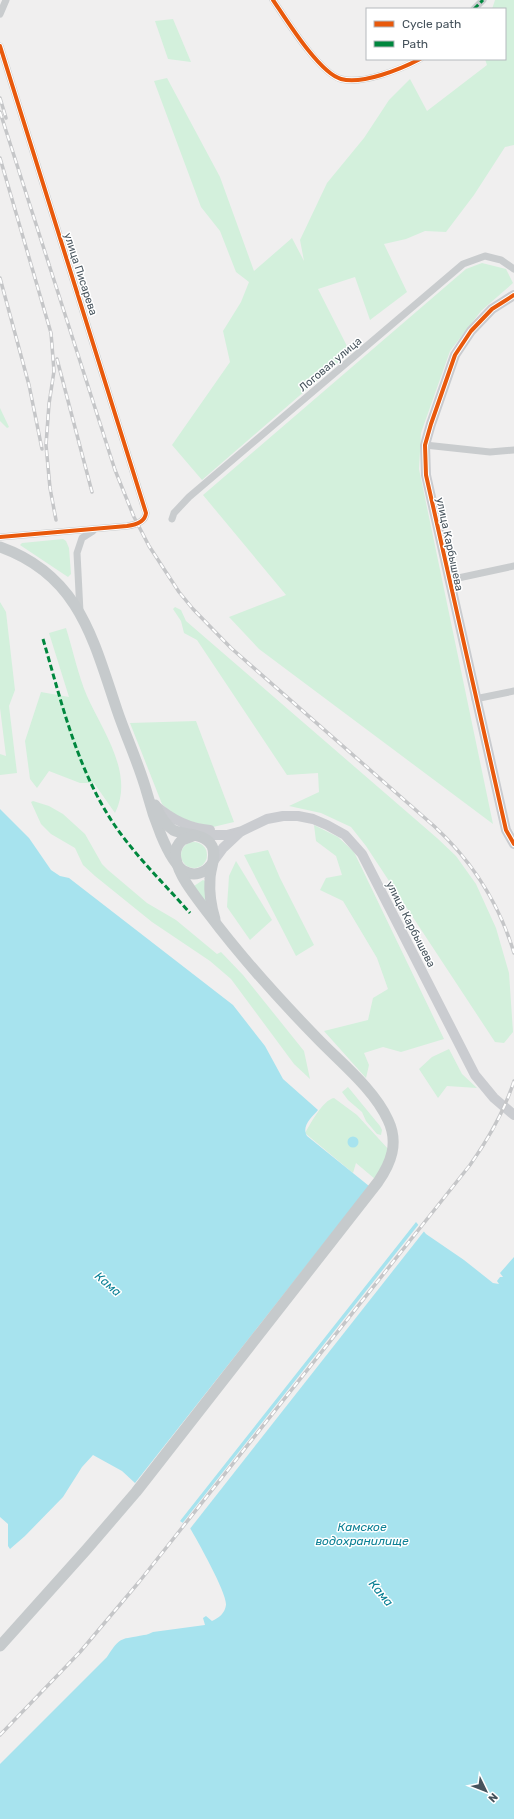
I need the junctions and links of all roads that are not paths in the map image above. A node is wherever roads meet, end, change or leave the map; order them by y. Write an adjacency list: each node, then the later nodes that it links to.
1 (6, 0): 5 (street)
2 (273, 0): 7 (street)
3 (483, 0): 4 (street)
4 (475, 8)
5 (0, 14)
6 (0, 46): 13 (street, улица Писарева)
7 (417, 60)
8 (514, 269): 12 (street, Логовая улица)
9 (514, 295): 10 (main road, улица Карбышева)
10 (425, 445): 11 (street); 17 (main road, улица Карбышева)
11 (514, 450)
12 (172, 519)
13 (94, 530): 14 (street); 18 (street)
14 (0, 538)
15 (0, 547): 18 (main road)
16 (514, 566): 17 (street)
17 (448, 580): 20 (main road, улица Карбышева)
18 (80, 612): 21 (main road)
19 (514, 691): 20 (street)
20 (475, 699): 24 (main road, улица Карбышева)
21 (146, 791): 22 (main road); 23 (main road); 25 (main road)
22 (242, 831): 23 (main road, улица Карбышева); 26 (main road, улица Карбышева); 28 (main road, улица Карбышева)
23 (195, 835): 25 (main road); 26 (main road)
24 (514, 844)
25 (178, 865): 26 (main road); 27 (main road)
26 (211, 865): 27 (main road)
27 (218, 927): 29 (main road)
28 (514, 1115)
29 (0, 1646)

